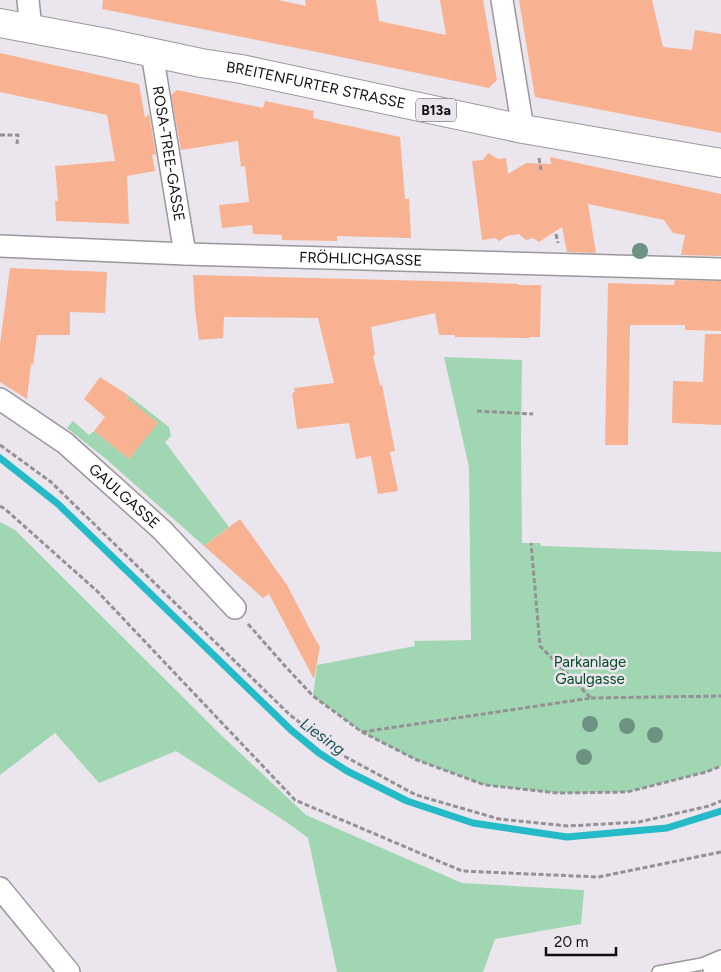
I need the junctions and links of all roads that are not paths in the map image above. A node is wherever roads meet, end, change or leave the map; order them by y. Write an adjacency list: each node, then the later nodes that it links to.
1 (28, 0): 4 (street)
2 (502, 0): 6 (street)
3 (0, 23): 4 (main road, BREITENFURTER STRASSE / B13a)
4 (31, 29): 5 (main road, BREITENFURTER STRASSE / B13a)
5 (152, 53): 6 (main road, BREITENFURTER STRASSE / B13a); 9 (street, ROSA-TREE-GASSE)
6 (523, 129): 7 (main road, BREITENFURTER STRASSE / B13a)
7 (721, 163)
8 (0, 246): 9 (street, FRÖHLICHGASSE)
9 (185, 254): 10 (street, FRÖHLICHGASSE)
10 (721, 269)
11 (0, 398): 12 (street, GAULGASSE)
12 (235, 608)
13 (0, 888): 16 (street)
14 (721, 956): 17 (lane)
15 (721, 962): 18 (lane)
16 (69, 972)
17 (658, 972)
18 (709, 972)

